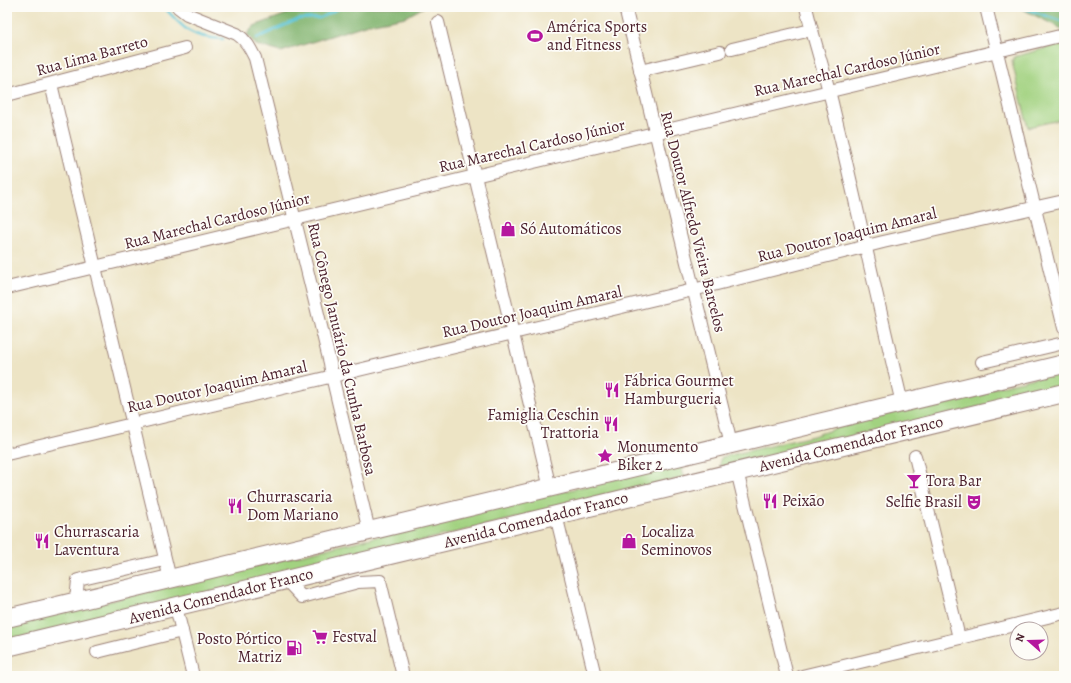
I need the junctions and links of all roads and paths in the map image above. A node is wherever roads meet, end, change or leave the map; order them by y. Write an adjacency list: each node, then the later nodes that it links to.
1 (178, 7): 20 (street, Rua Cônego Januário da Cunha Barbosa)
2 (625, 7): 12 (street, Rua Doutor Alfredo Vieira Barcelos)
3 (806, 7): 6 (street)
4 (986, 7): 10 (street)
5 (438, 22): 17 (street)
6 (811, 30): 9 (street); 14 (street)
7 (1064, 35): 10 (street, Rua Marechal Cardoso Júnior)
8 (185, 48): 13 (street, Rua Lima Barreto)
9 (732, 49)
10 (997, 51): 14 (street, Rua Marechal Cardoso Júnior); 19 (street)
11 (720, 52): 12 (street)
12 (640, 71): 16 (street, Rua Doutor Alfredo Vieira Barcelos)
13 (51, 84): 15 (street, Rua Lima Barreto); 22 (street)
14 (829, 91): 16 (street, Rua Marechal Cardoso Júnior); 21 (street)
15 (7, 95)
16 (655, 133): 17 (street, Rua Marechal Cardoso Júnior); 24 (street, Rua Doutor Alfredo Vieira Barcelos)
17 (475, 176): 20 (street, Rua Marechal Cardoso Júnior); 26 (street)
18 (1064, 201): 19 (street, Rua Doutor Joaquim Amaral)
19 (1035, 208): 21 (street, Rua Doutor Joaquim Amaral); 25 (street)
20 (294, 219): 22 (street, Rua Marechal Cardoso Júnior); 30 (street, Rua Cônego Januário da Cunha Barbosa)
21 (866, 246): 24 (street, Rua Doutor Joaquim Amaral); 32 (street)
22 (95, 267): 23 (street, Rua Marechal Cardoso Júnior); 33 (street)
23 (7, 288)
24 (693, 290): 26 (street, Rua Doutor Joaquim Amaral); 34 (street, Rua Doutor Alfredo Vieira Barcelos)
25 (1064, 328)
26 (512, 333): 30 (street, Rua Doutor Joaquim Amaral); 40 (street)
27 (1064, 343): 28 (street)
28 (982, 362)
29 (1064, 364): 32 (highway, Avenida Comendador Franco)
30 (332, 376): 33 (street, Rua Doutor Joaquim Amaral); 42 (street, Rua Cônego Januário da Cunha Barbosa)
31 (1064, 393): 38 (highway, Avenida Comendador Franco)
32 (902, 403): 34 (highway, Avenida Comendador Franco)
33 (133, 424): 36 (street, Rua Doutor Joaquim Amaral); 43 (street)
34 (731, 444): 35 (highway, Avenida Comendador Franco)
35 (701, 451): 39 (highway); 40 (highway, Avenida Comendador Franco)
36 (7, 454)
37 (915, 456): 52 (street)
38 (737, 472): 39 (highway, Avenida Comendador Franco); 59 (street)
39 (707, 479): 41 (highway, Avenida Comendador Franco)
40 (550, 488): 42 (highway, Avenida Comendador Franco)
41 (556, 515): 45 (highway, Avenida Comendador Franco); 58 (street)
42 (369, 531): 44 (highway, Avenida Comendador Franco)
43 (165, 560): 44 (street); 46 (street)
44 (170, 579): 46 (highway, Avenida Comendador Franco)
45 (286, 580): 47 (highway, Avenida Comendador Franco); 57 (street)
46 (76, 601): 50 (highway, Avenida Comendador Franco)
47 (176, 606): 49 (highway, Avenida Comendador Franco); 51 (street)
48 (1064, 613): 52 (street)
49 (144, 614): 53 (highway, Avenida Comendador Franco); 55 (highway)
50 (7, 618)
51 (182, 631): 54 (street); 56 (street)
52 (959, 638): 60 (street)
53 (7, 647)
54 (97, 652)
55 (7, 659)
56 (193, 676)
57 (403, 676)
58 (595, 676)
59 (787, 676)
60 (802, 676)

